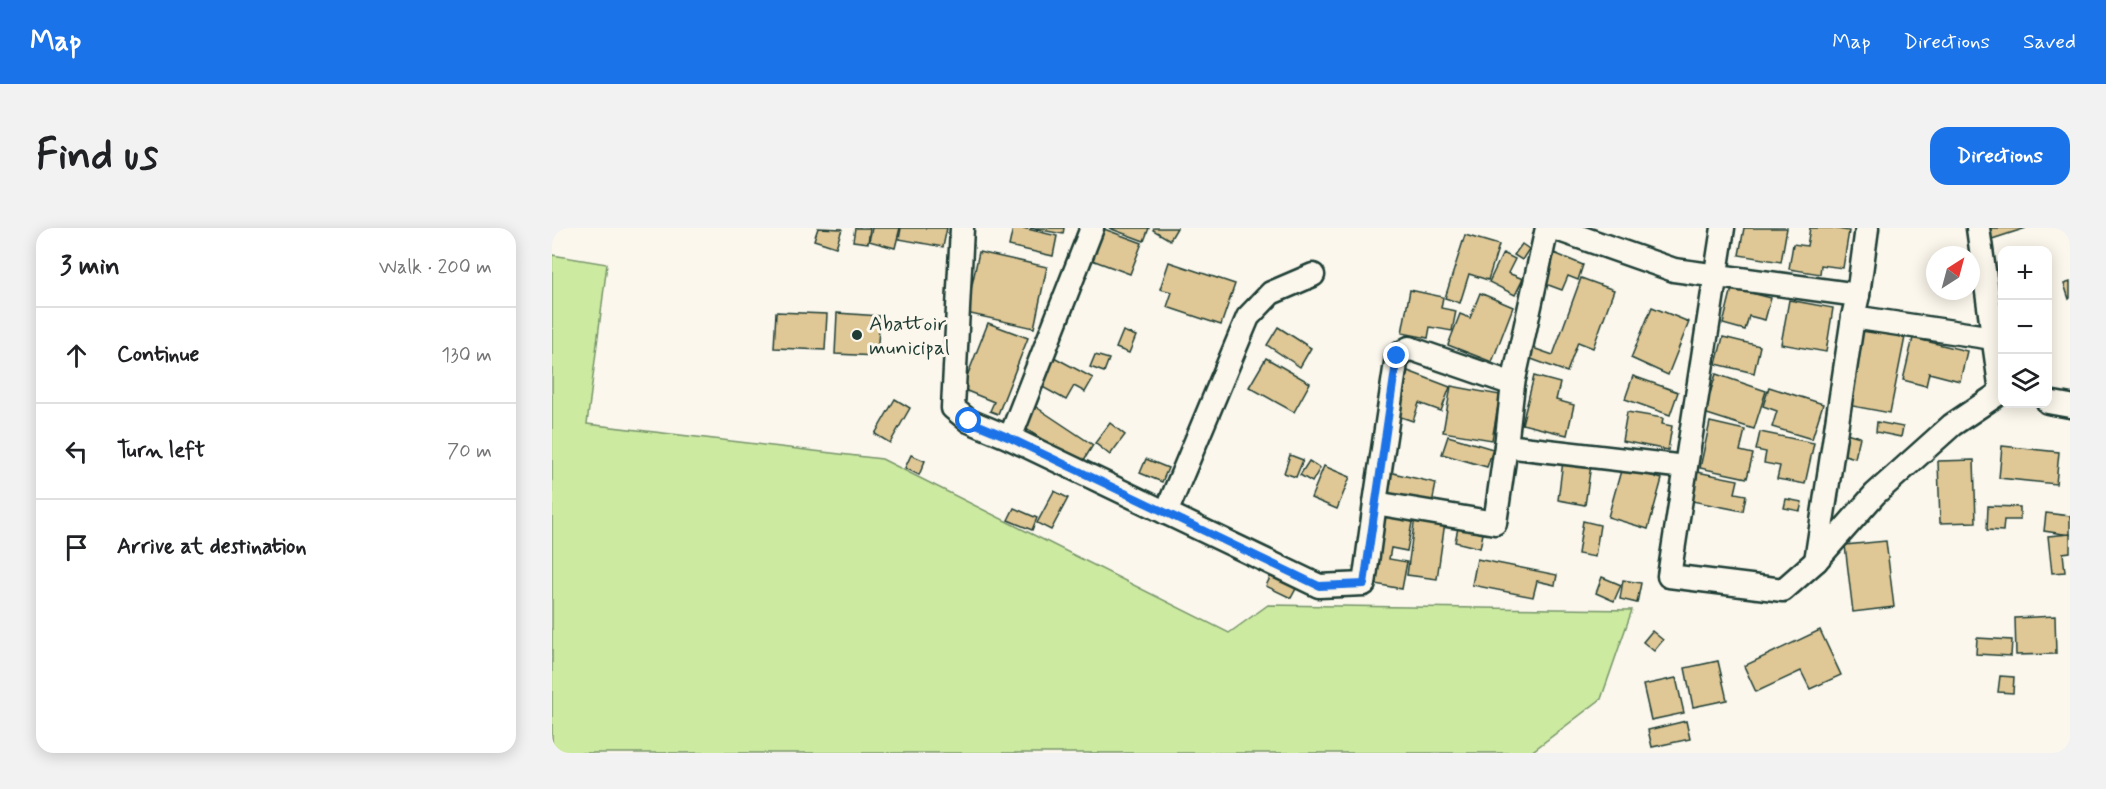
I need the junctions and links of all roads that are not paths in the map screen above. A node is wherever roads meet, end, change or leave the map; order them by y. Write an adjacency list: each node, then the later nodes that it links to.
1 (962, 228): 18 (street)
2 (1092, 228): 18 (street)
3 (1547, 228): 14 (street)
4 (1554, 228): 9 (street)
5 (1723, 228): 9 (street)
6 (1867, 228): 10 (street)
7 (1978, 228): 12 (street)
8 (1313, 275): 22 (street)
9 (1714, 276): 10 (street); 20 (street)
10 (1858, 295): 11 (street)
11 (1852, 317): 12 (street); 23 (street)
12 (1993, 338): 13 (street)
13 (1998, 368)
14 (1513, 384): 19 (street); 21 (street)
15 (1998, 395): 23 (street)
16 (2052, 403): 17 (street)
17 (2070, 406)
18 (1010, 438): 22 (street)
19 (1506, 446): 20 (street); 21 (street)
20 (1685, 467): 23 (street)
21 (1375, 503): 22 (street)
22 (1166, 513)
23 (1816, 561)

